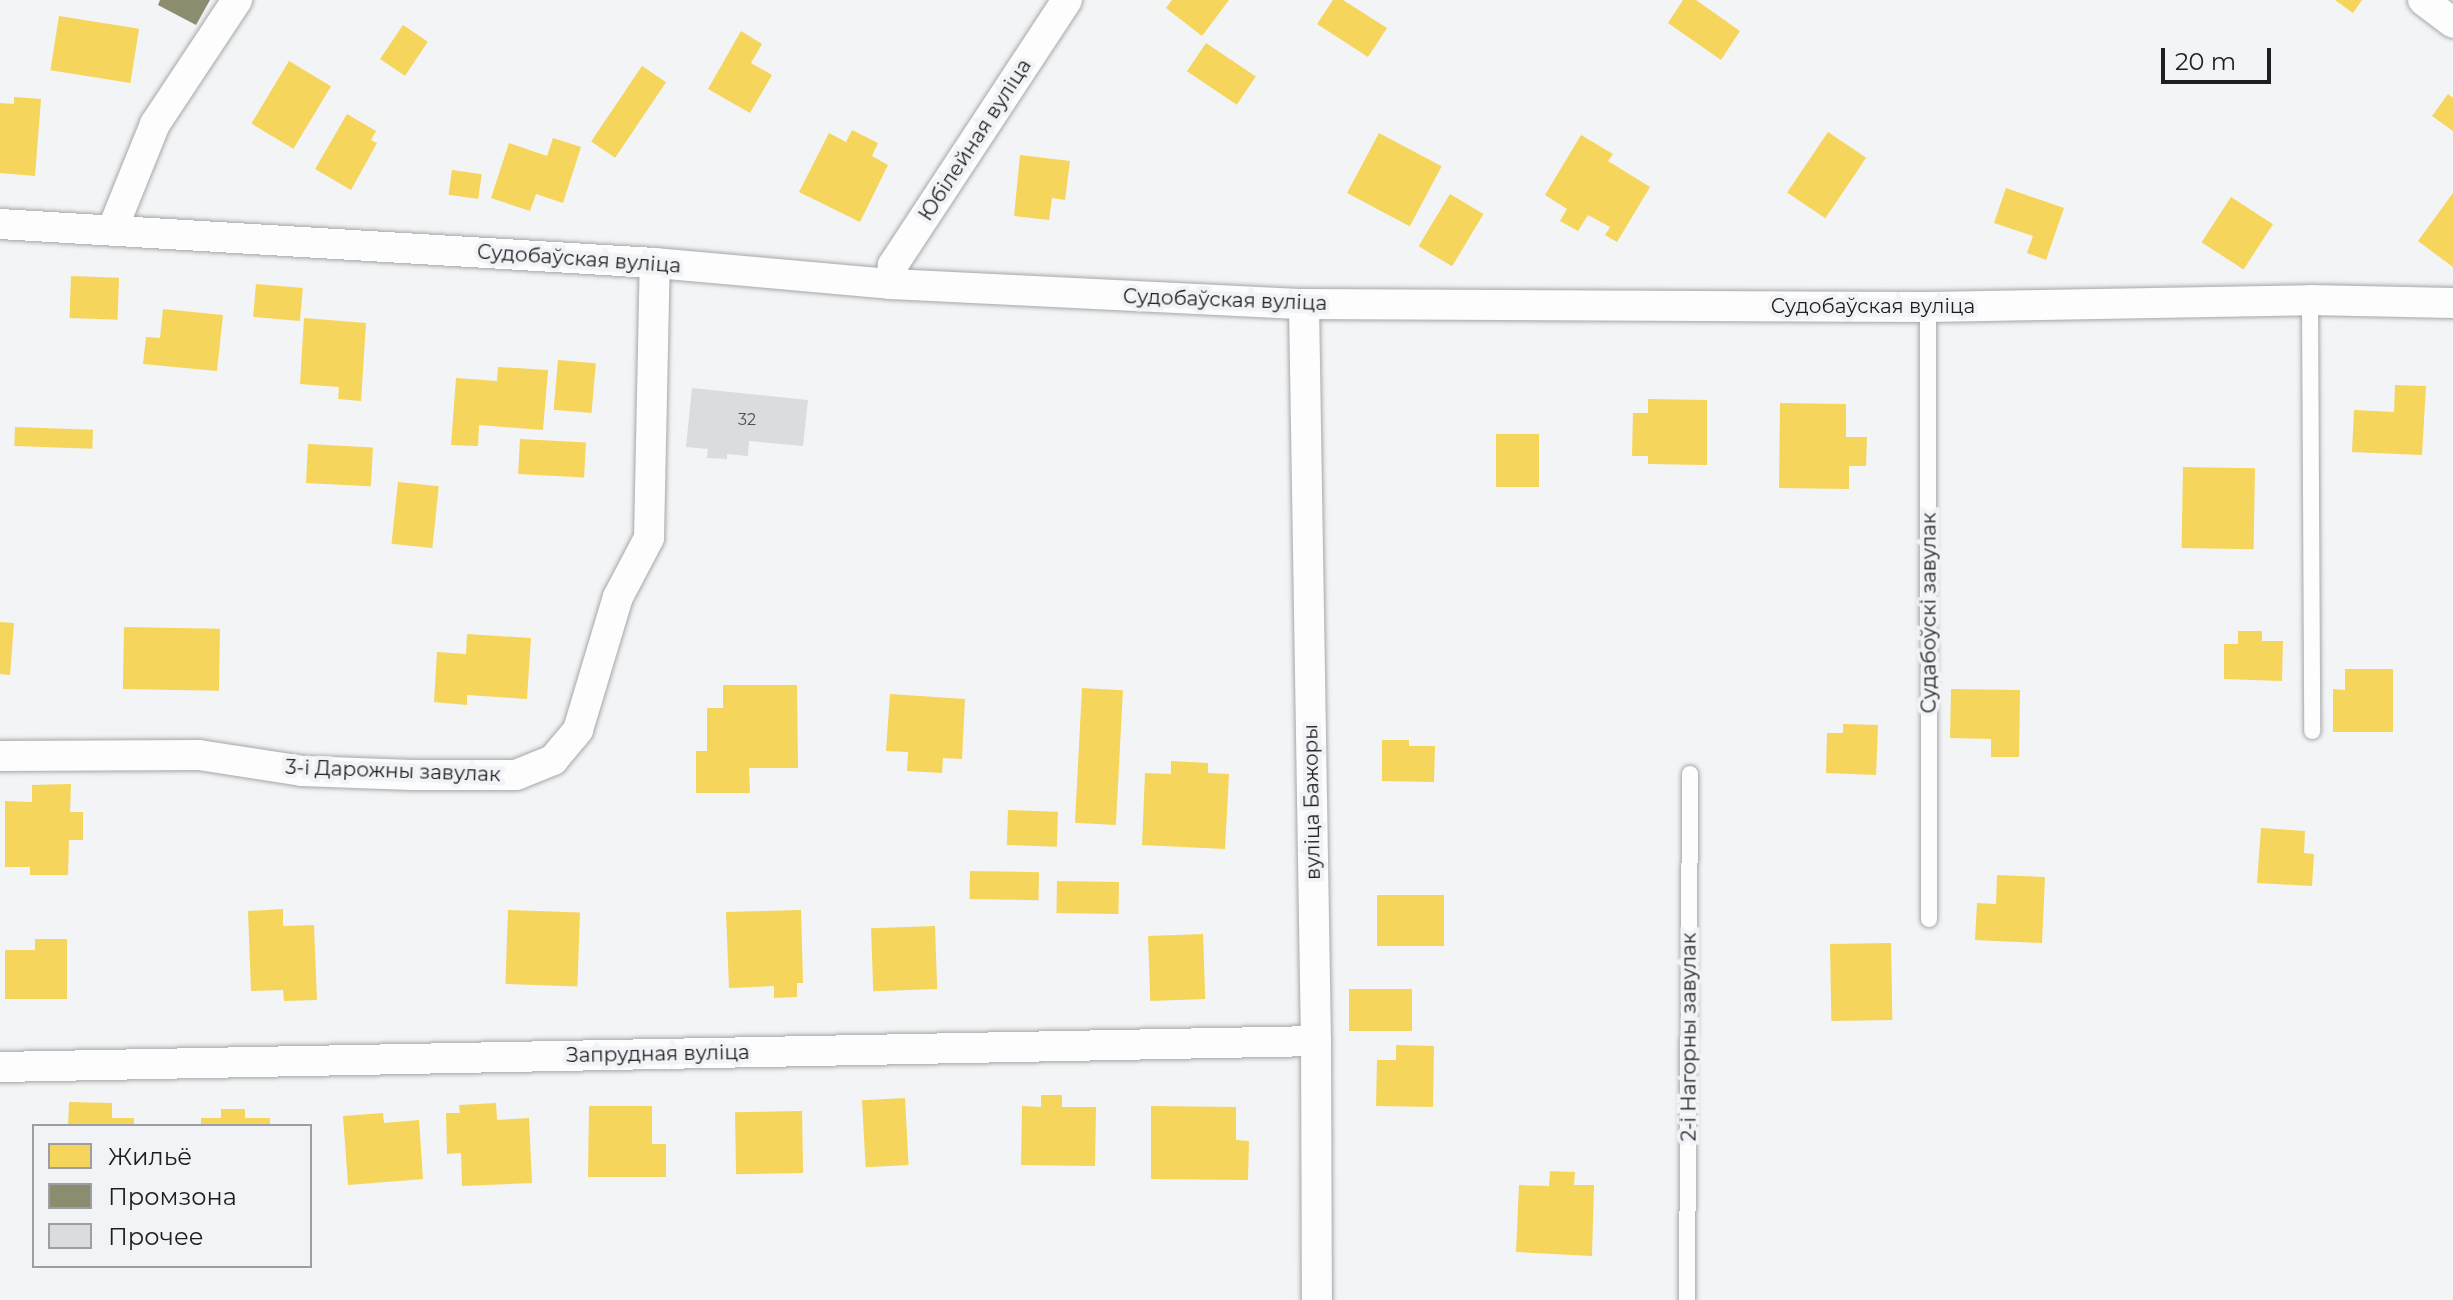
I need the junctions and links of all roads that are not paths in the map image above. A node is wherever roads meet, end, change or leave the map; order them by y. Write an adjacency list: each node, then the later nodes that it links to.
1 (237, 0): 6 (street)
2 (1067, 0): 8 (street, Юбілейная вуліца)
3 (2423, 0): 4 (street)
4 (2453, 23)
5 (0, 224): 6 (street, Судобаўская вуліца)
6 (113, 228): 7 (street, Судобаўская вуліца)
7 (655, 263): 8 (street, Судобаўская вуліца); 14 (street, 3-і Дарожны завулак)
8 (891, 284): 11 (street, Судобаўская вуліца)
9 (2310, 300): 10 (street, Судобаўская вуліца); 12 (street, Судобаўская вуліца); 13 (lane)
10 (2453, 303)
11 (1304, 304): 12 (street, Судобаўская вуліца); 17 (street, вуліца Бажоры)
12 (1928, 307): 16 (lane, Судабоўскі завулак)
13 (2312, 731)
14 (0, 756)
15 (1690, 774): 20 (lane, 2-і Нагорны завулак)
16 (1929, 919)
17 (1316, 1041): 18 (street, Запрудная вуліца); 19 (street, вуліца Бажоры)
18 (0, 1067)
19 (1317, 1300)
20 (1687, 1300)

